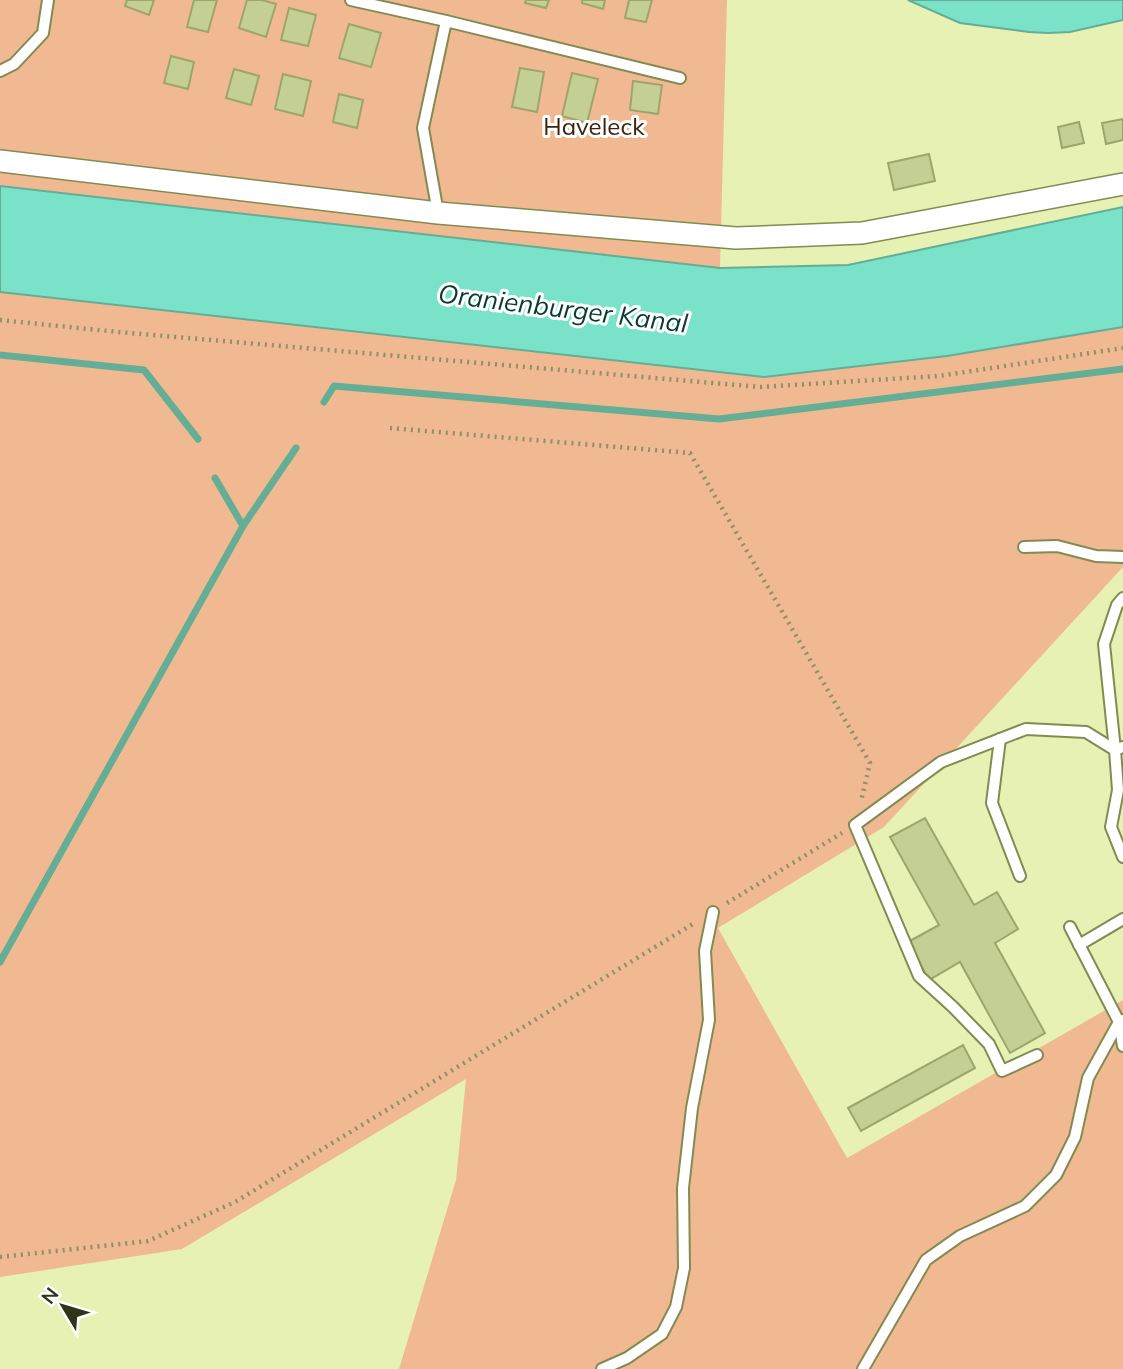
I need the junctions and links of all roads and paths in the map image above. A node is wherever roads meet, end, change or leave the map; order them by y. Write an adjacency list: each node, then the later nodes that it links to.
1 (48, 0): 4 (lane)
2 (351, 0): 3 (lane)
3 (446, 20): 5 (lane); 8 (lane)
4 (0, 71)
5 (680, 78)
6 (0, 161): 8 (street)
7 (1123, 184): 8 (street)
8 (438, 213)
9 (0, 320): 10 (path)
10 (1123, 348)
11 (390, 428): 17 (path)
12 (1024, 547): 13 (lane)
13 (1123, 557)
14 (1123, 598): 16 (lane)
15 (1000, 739): 16 (lane); 17 (lane); 19 (lane)
16 (1119, 749): 18 (lane)
17 (855, 825): 20 (path); 26 (lane)
18 (1123, 857)
19 (1020, 876)
20 (713, 912): 27 (path); 28 (lane)
21 (1123, 919): 23 (lane)
22 (1070, 927): 23 (lane)
23 (1079, 945): 24 (lane)
24 (1121, 1021): 25 (lane); 29 (lane)
25 (1123, 1046)
26 (1037, 1055)
27 (0, 1257)
28 (602, 1369)
29 (863, 1369)

